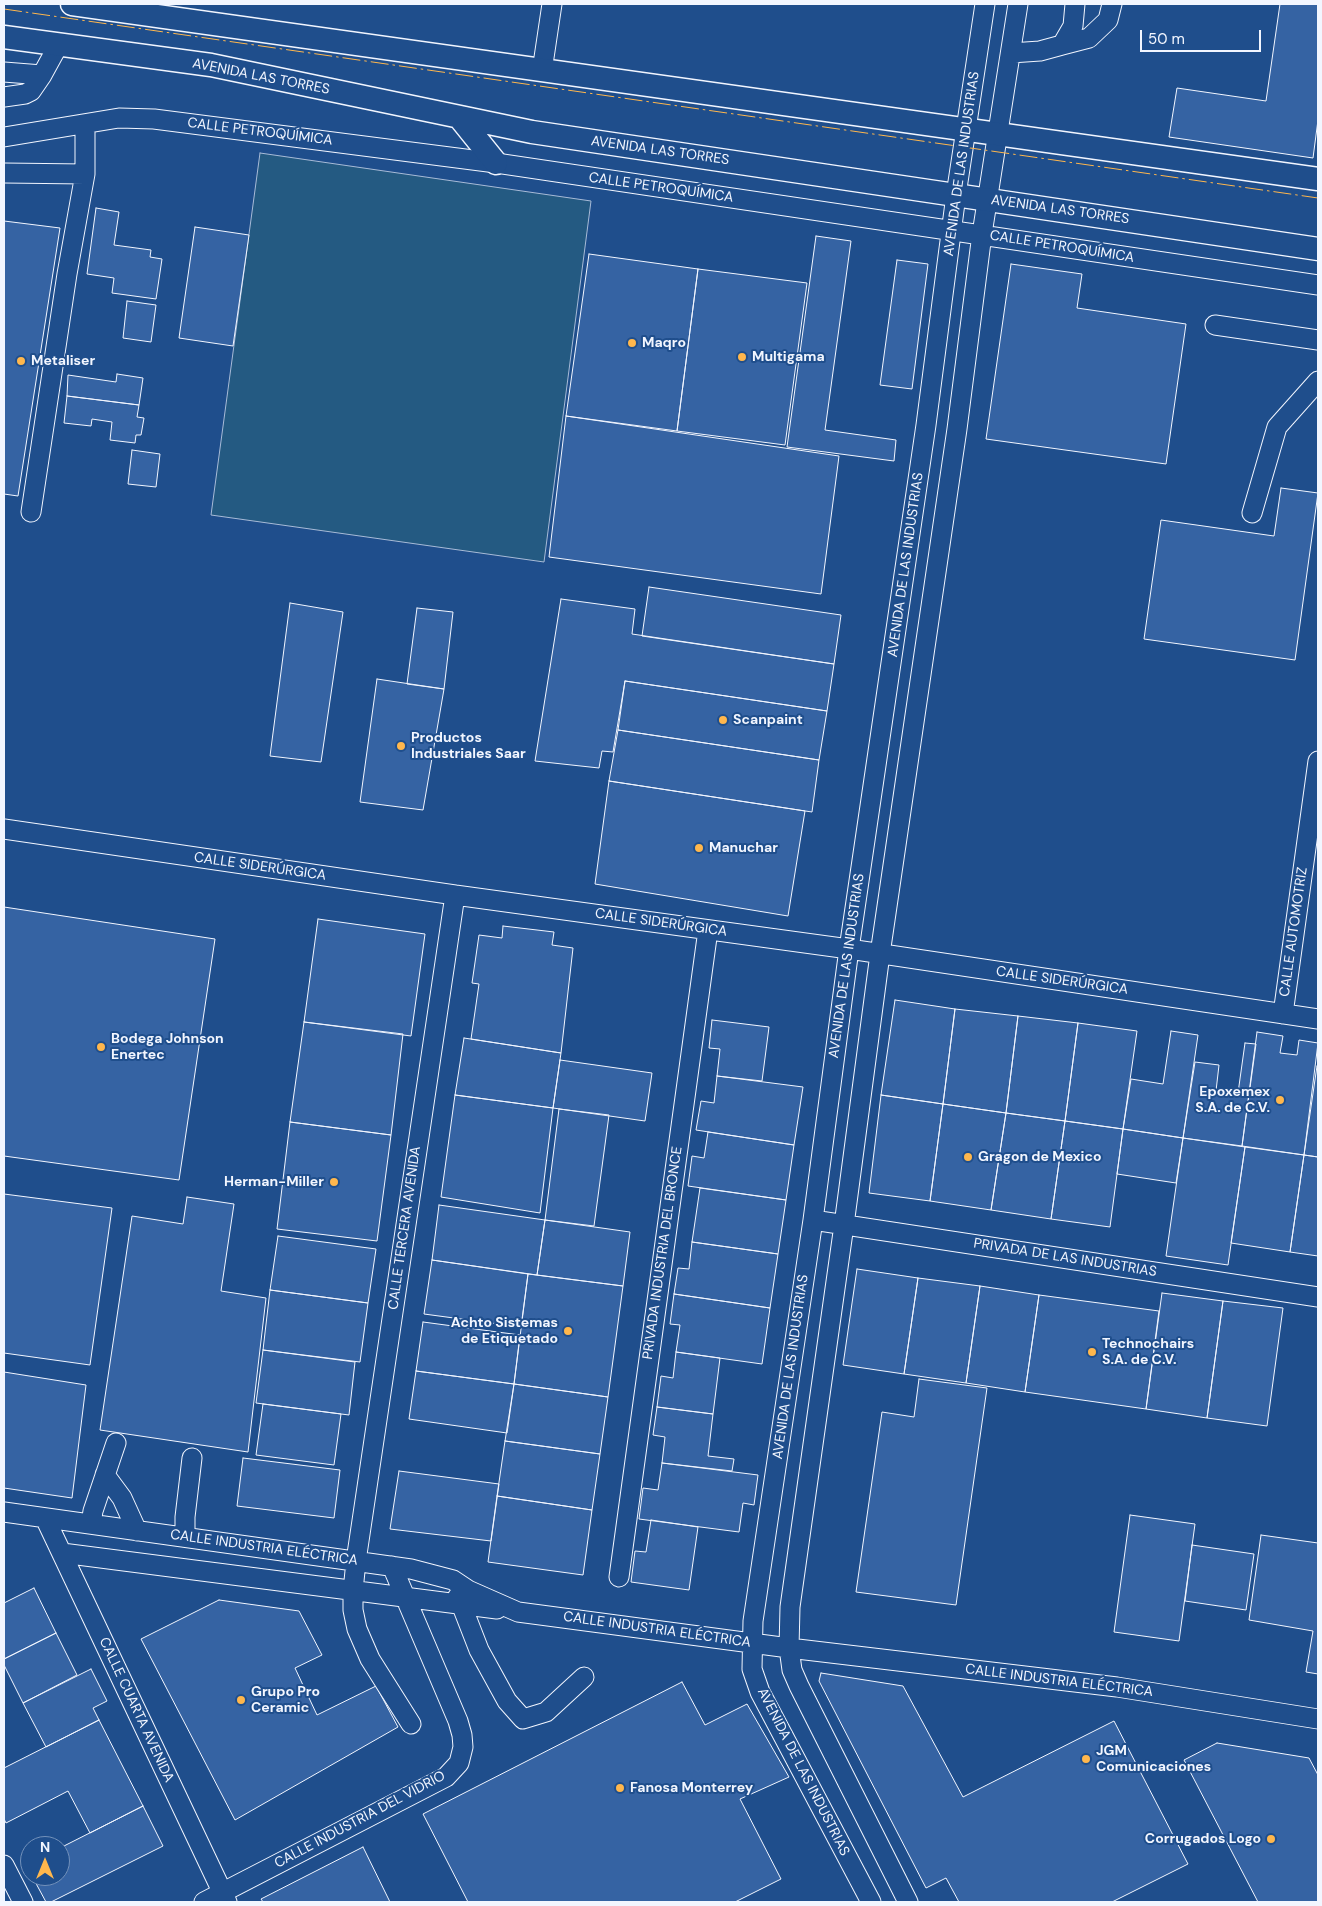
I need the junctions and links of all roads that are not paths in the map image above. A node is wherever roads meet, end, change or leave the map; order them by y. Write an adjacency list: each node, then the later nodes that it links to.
1 (552, 4): 11 (street)
2 (985, 4): 17 (street, AVENIDA DE LAS INDUSTRIAS)
3 (1018, 4): 10 (street)
4 (1075, 4): 9 (street)
5 (1112, 4): 9 (street)
6 (86, 5): 11 (main road)
7 (4, 36): 8 (main road, AVENIDA LAS TORRES)
8 (59, 44): 13 (street); 15 (main road, AVENIDA LAS TORRES)
9 (1062, 45): 10 (street)
10 (1010, 53): 18 (street)
11 (542, 71): 17 (main road)
12 (4, 72): 13 (street)
13 (42, 75): 14 (street)
14 (4, 98)
15 (459, 117): 20 (main road); 24 (main road, AVENIDA LAS TORRES)
16 (85, 124): 19 (street, CALLE PETROQUÍMICA); 20 (street, CALLE PETROQUÍMICA); 22 (street)
17 (966, 129): 18 (main road); 24 (street, AVENIDA DE LAS INDUSTRIAS)
18 (998, 134): 23 (main road); 25 (street)
19 (4, 137)
20 (496, 163): 26 (street, CALLE PETROQUÍMICA)
21 (4, 173): 22 (street)
22 (85, 174): 35 (street)
23 (1318, 179)
24 (956, 195): 25 (main road, AVENIDA LAS TORRES); 26 (street, AVENIDA DE LAS INDUSTRIAS)
25 (987, 200): 27 (street); 28 (main road, AVENIDA LAS TORRES)
26 (952, 231): 27 (street, CALLE PETROQUÍMICA); 33 (street, AVENIDA DE LAS INDUSTRIAS)
27 (982, 234): 29 (street, CALLE PETROQUÍMICA); 34 (street)
28 (1318, 248)
29 (1318, 285)
30 (1215, 325): 31 (street)
31 (1318, 340)
32 (1318, 381): 36 (street)
33 (926, 425): 34 (street); 42 (street, AVENIDA DE LAS INDUSTRIAS)
34 (957, 429): 43 (street)
35 (31, 512)
36 (1252, 513)
37 (1318, 762): 38 (street, CALLE AUTOMOTRIZ)
38 (1316, 793): 44 (street, CALLE AUTOMOTRIZ)
39 (4, 829): 40 (street, CALLE SIDERÚRGICA)
40 (455, 896): 41 (street, CALLE SIDERÚRGICA); 58 (street, CALLE TERCERA AVENIDA)
41 (708, 930): 42 (street, CALLE SIDERÚRGICA); 60 (street, PRIVADA INDUSTRIA DEL BRONCE)
42 (849, 949): 43 (street, CALLE SIDERÚRGICA); 46 (street, AVENIDA DE LAS INDUSTRIAS)
43 (880, 954): 44 (street, CALLE SIDERÚRGICA); 47 (street)
44 (1283, 1014): 45 (street, CALLE SIDERÚRGICA)
45 (1318, 1019)
46 (813, 1220): 47 (street, PRIVADA DE LAS INDUSTRIAS); 66 (street, AVENIDA DE LAS INDUSTRIAS)
47 (844, 1225): 48 (street, PRIVADA DE LAS INDUSTRIAS); 67 (street)
48 (1318, 1296)
49 (116, 1443): 51 (street)
50 (192, 1458): 56 (street)
51 (105, 1475): 54 (street); 55 (street)
52 (4, 1512): 53 (street, CALLE INDUSTRIA ELÉCTRICA)
53 (45, 1518): 54 (street, CALLE INDUSTRIA ELÉCTRICA); 57 (street, CALLE CUARTA AVENIDA)
54 (91, 1524): 55 (street, CALLE INDUSTRIA ELÉCTRICA)
55 (137, 1530): 56 (street, CALLE INDUSTRIA ELÉCTRICA)
56 (185, 1537): 58 (street, CALLE INDUSTRIA ELÉCTRICA)
57 (62, 1553): 62 (street); 72 (street, CALLE CUARTA AVENIDA)
58 (356, 1561): 59 (street, CALLE INDUSTRIA ELÉCTRICA); 62 (street, CALLE TERCERA AVENIDA)
59 (392, 1566): 61 (street, CALLE INDUSTRIA ELÉCTRICA); 63 (street, CALLE INDUSTRIA DEL VIDRIO)
60 (619, 1577)
61 (454, 1580): 64 (street); 65 (street, CALLE INDUSTRIA ELÉCTRICA)
62 (353, 1591): 63 (street); 70 (street, CALLE TERCERA AVENIDA)
63 (405, 1598): 64 (street); 72 (street, CALLE INDUSTRIA DEL VIDRIO)
64 (461, 1605): 65 (street); 68 (street)
65 (518, 1612): 66 (street, CALLE INDUSTRIA ELÉCTRICA)
66 (752, 1643): 67 (street, CALLE INDUSTRIA ELÉCTRICA); 75 (street, AVENIDA DE LAS INDUSTRIAS)
67 (789, 1648): 69 (street, CALLE INDUSTRIA ELÉCTRICA); 76 (street)
68 (584, 1677)
69 (1318, 1719)
70 (411, 1724)
71 (4, 1866): 73 (street)
72 (224, 1897): 74 (street, CALLE INDUSTRIA DEL VIDRIO)
73 (23, 1902)
74 (204, 1902)
75 (871, 1902)
76 (908, 1902)

